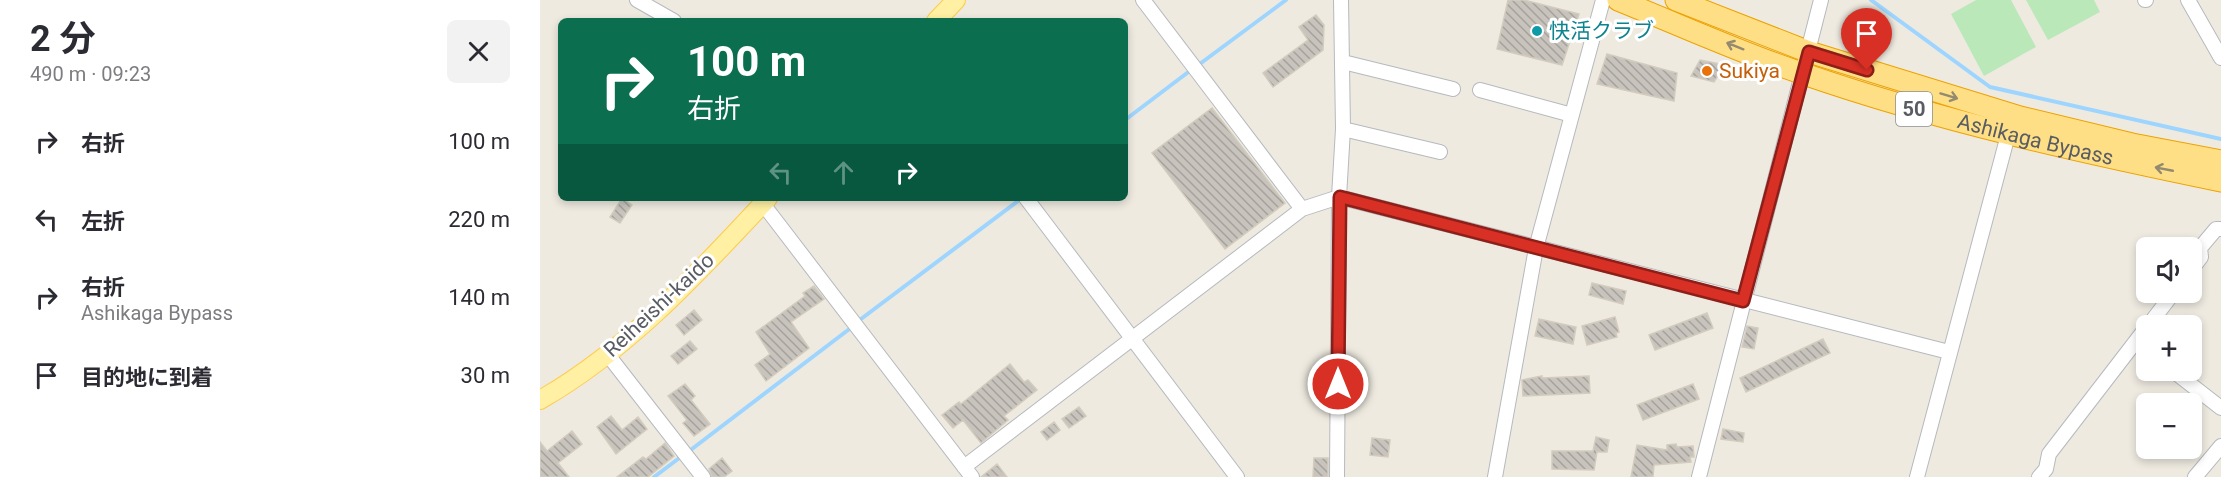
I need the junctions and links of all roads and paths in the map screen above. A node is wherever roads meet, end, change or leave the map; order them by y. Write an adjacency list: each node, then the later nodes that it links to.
1 (637, 0): 10 (street)
2 (956, 0): 11 (main road)
3 (1143, 0): 27 (street)
4 (1341, 0): 14 (street)
5 (1603, 0): 18 (street)
6 (1618, 0): 15 (highway, Ashikaga Bypass / 50, one-way to 6)
7 (1676, 0): 12 (highway, Ashikaga Bypass / 50)
8 (1821, 0): 12 (street)
9 (2188, 0): 13 (street)
10 (669, 18)
11 (939, 18)
12 (1809, 52): 15 (street); 22 (highway, Ashikaga Bypass / 50, one-way to 22)
13 (2221, 58)
14 (1343, 62): 16 (street); 19 (street)
15 (1802, 74): 20 (highway, Ashikaga Bypass / 50); 31 (street)
16 (1453, 89)
17 (1480, 90): 18 (street)
18 (1572, 115): 30 (street)
19 (1343, 129): 21 (street); 24 (street)
20 (2008, 135): 23 (highway, Ashikaga Bypass / 50, one-way to 20); 35 (street)
21 (1440, 152)
22 (2221, 161)
23 (2221, 181)
24 (1340, 197): 27 (street); 30 (street); 45 (street)
25 (765, 201): 37 (main road, Reiheishi-kaido); 42 (street)
26 (1029, 201): 34 (street)
27 (1302, 209): 34 (street)
28 (2221, 229): 29 (street)
29 (2202, 246)
30 (1536, 248): 31 (street); 46 (street)
31 (1743, 301): 35 (street); 47 (street)
32 (2166, 303): 33 (street)
33 (2156, 315)
34 (1133, 338): 42 (street); 44 (street)
35 (1949, 352): 48 (street)
36 (2136, 352): 49 (street)
37 (608, 355): 39 (main road, Reiheishi-kaido); 43 (street)
38 (2186, 381): 40 (street)
39 (540, 400)
40 (2221, 408)
41 (2221, 446): 50 (street)
42 (968, 472)
43 (703, 477)
44 (1238, 477)
45 (1337, 477)
46 (1495, 477)
47 (1699, 477)
48 (1917, 477)
49 (2039, 477)
50 (2195, 477)

